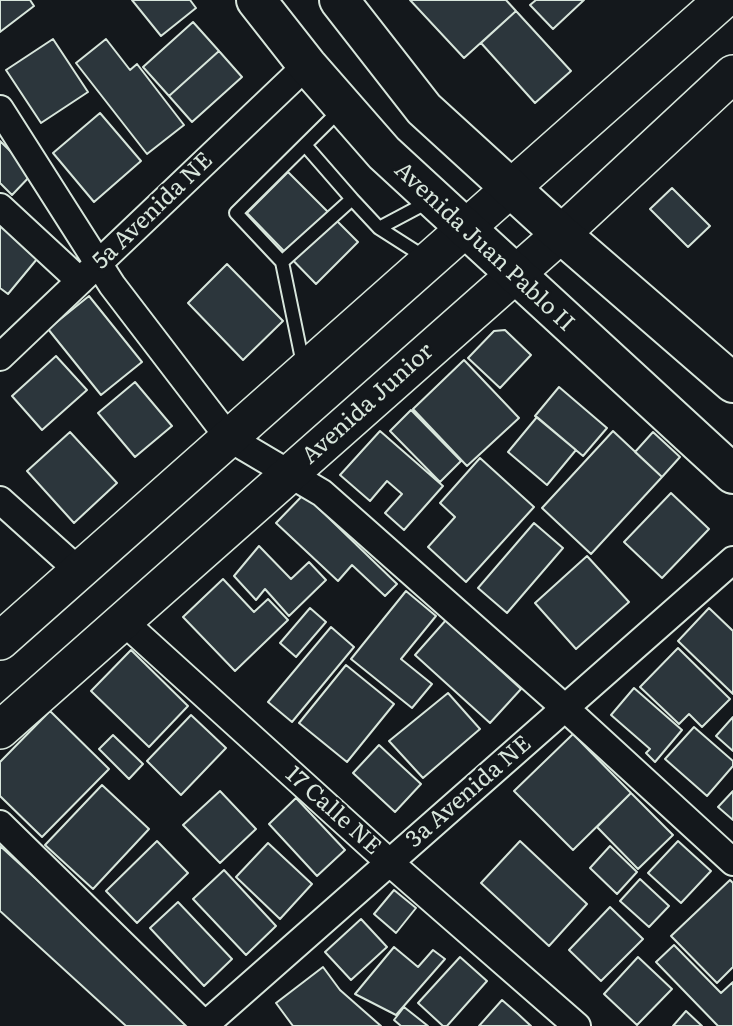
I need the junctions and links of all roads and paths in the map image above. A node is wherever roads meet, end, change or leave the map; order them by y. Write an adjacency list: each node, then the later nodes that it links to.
1 (256, 0): 4 (highway, Avenida Juan Pablo II)
2 (723, 0): 9 (main road)
3 (348, 3): 9 (highway)
4 (307, 65): 6 (highway, Avenida Juan Pablo II); 18 (street, 5a Avenida NE)
5 (733, 74): 15 (main road, Avenida Junior)
6 (344, 107): 8 (lane); 11 (highway, Avenida Juan Pablo II)
7 (0, 109): 18 (street)
8 (305, 145): 10 (lane); 16 (lane)
9 (510, 188): 14 (main road); 15 (highway)
10 (352, 199): 13 (lane); 16 (lane)
11 (433, 200): 13 (lane); 14 (highway, Avenida Juan Pablo II)
12 (0, 207): 20 (street)
13 (379, 228): 17 (lane)
14 (464, 229): 17 (main road); 19 (highway, Avenida Juan Pablo II)
15 (561, 234): 19 (main road, Avenida Junior); 23 (highway)
16 (282, 261): 22 (lane)
17 (429, 261): 22 (main road)
18 (99, 262): 20 (street, 5a Avenida NE); 24 (street)
19 (514, 275): 25 (main road, Avenida Junior); 26 (highway, Avenida Juan Pablo II)
20 (80, 281): 21 (street, 5a Avenida NE)
21 (0, 357)
22 (304, 371): 24 (main road)
23 (733, 383)
24 (229, 438): 25 (street); 29 (main road)
25 (291, 473): 30 (main road, Avenida Junior); 32 (street)
26 (733, 474)
27 (0, 500): 29 (street)
28 (733, 560): 32 (street, 3a Avenida NE)
29 (79, 571): 31 (main road)
30 (123, 621): 33 (main road, Avenida Junior); 35 (street, 17 Calle NE)
31 (0, 642)
32 (565, 708): 35 (street, 3a Avenida NE); 36 (street)
33 (0, 730)
34 (0, 824): 37 (street)
35 (390, 862): 37 (street, 3a Avenida NE); 38 (street, 17 Calle NE)
36 (733, 862)
37 (205, 1025)
38 (577, 1026)

